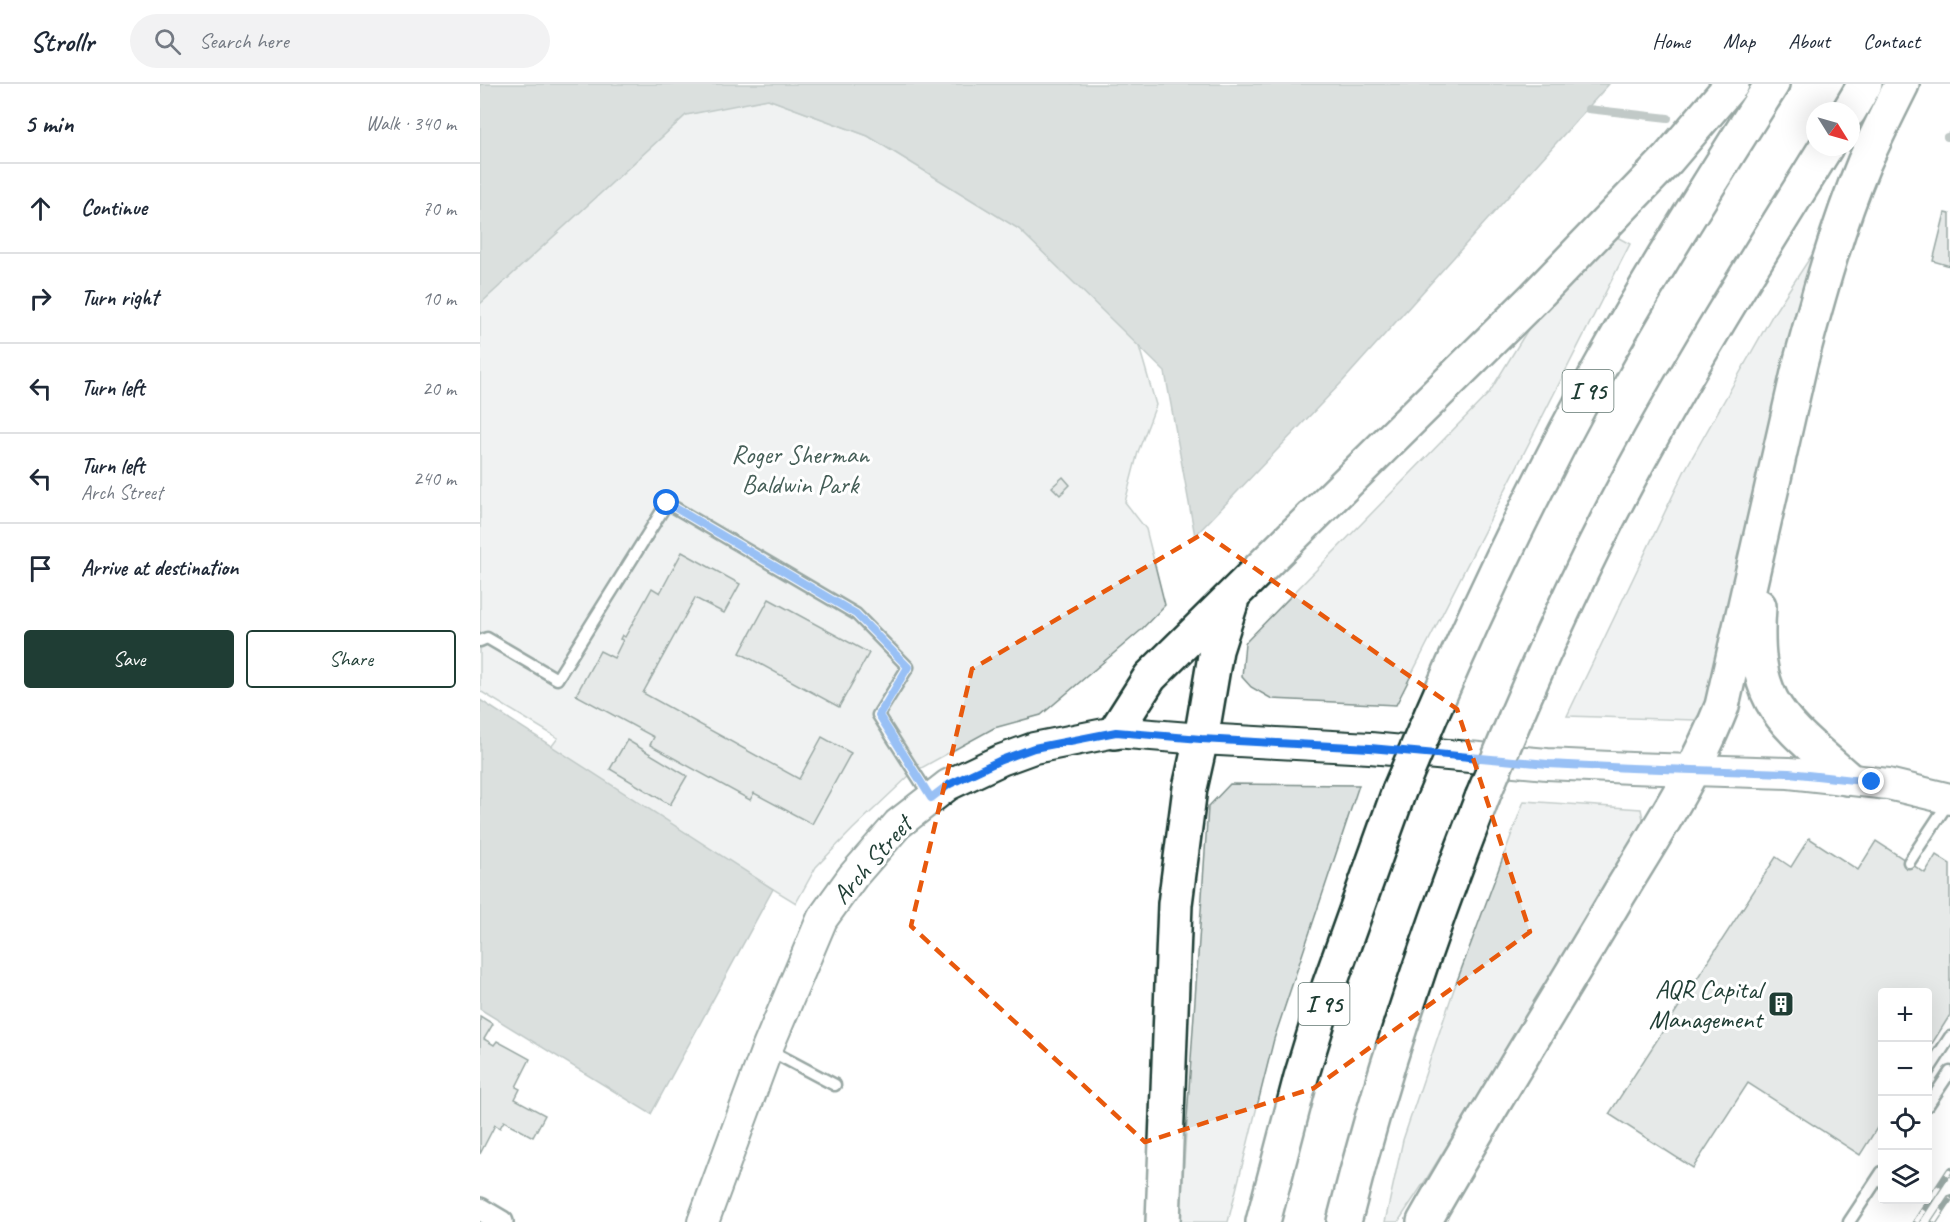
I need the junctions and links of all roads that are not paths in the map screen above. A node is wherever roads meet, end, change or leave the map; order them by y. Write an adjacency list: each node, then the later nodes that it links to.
1 (1732, 84): 8 (highway)
2 (1772, 84): 28 (highway, I 95, bridge)
3 (1866, 84): 5 (highway)
4 (1902, 84): 7 (highway)
5 (1855, 102)
6 (1820, 156): 29 (highway, bridge)
7 (1779, 455): 12 (highway); 13 (highway)
8 (1232, 598): 10 (highway); 11 (highway)
9 (480, 641): 14 (lane)
10 (1116, 732): 11 (main road, Arch Street); 14 (main road, Arch Street)
11 (1201, 739): 12 (main road, Arch Street); 27 (highway)
12 (1692, 770): 13 (main road, Arch Street); 30 (highway)
13 (1846, 778): 15 (main road, Arch Street)
14 (931, 798): 18 (main road, Arch Street)
15 (1950, 799): 16 (lane)
16 (1909, 862)
17 (1950, 1037): 19 (lane)
18 (767, 1049): 21 (lane); 26 (main road, Arch Street)
19 (1932, 1065)
20 (1950, 1072): 22 (lane)
21 (835, 1085)
22 (1932, 1099)
23 (1878, 1178): 31 (lane)
24 (480, 1209): 25 (street)
25 (502, 1222)
26 (702, 1222)
27 (1163, 1222)
28 (1263, 1222)
29 (1344, 1222)
30 (1424, 1222)
31 (1849, 1222)

